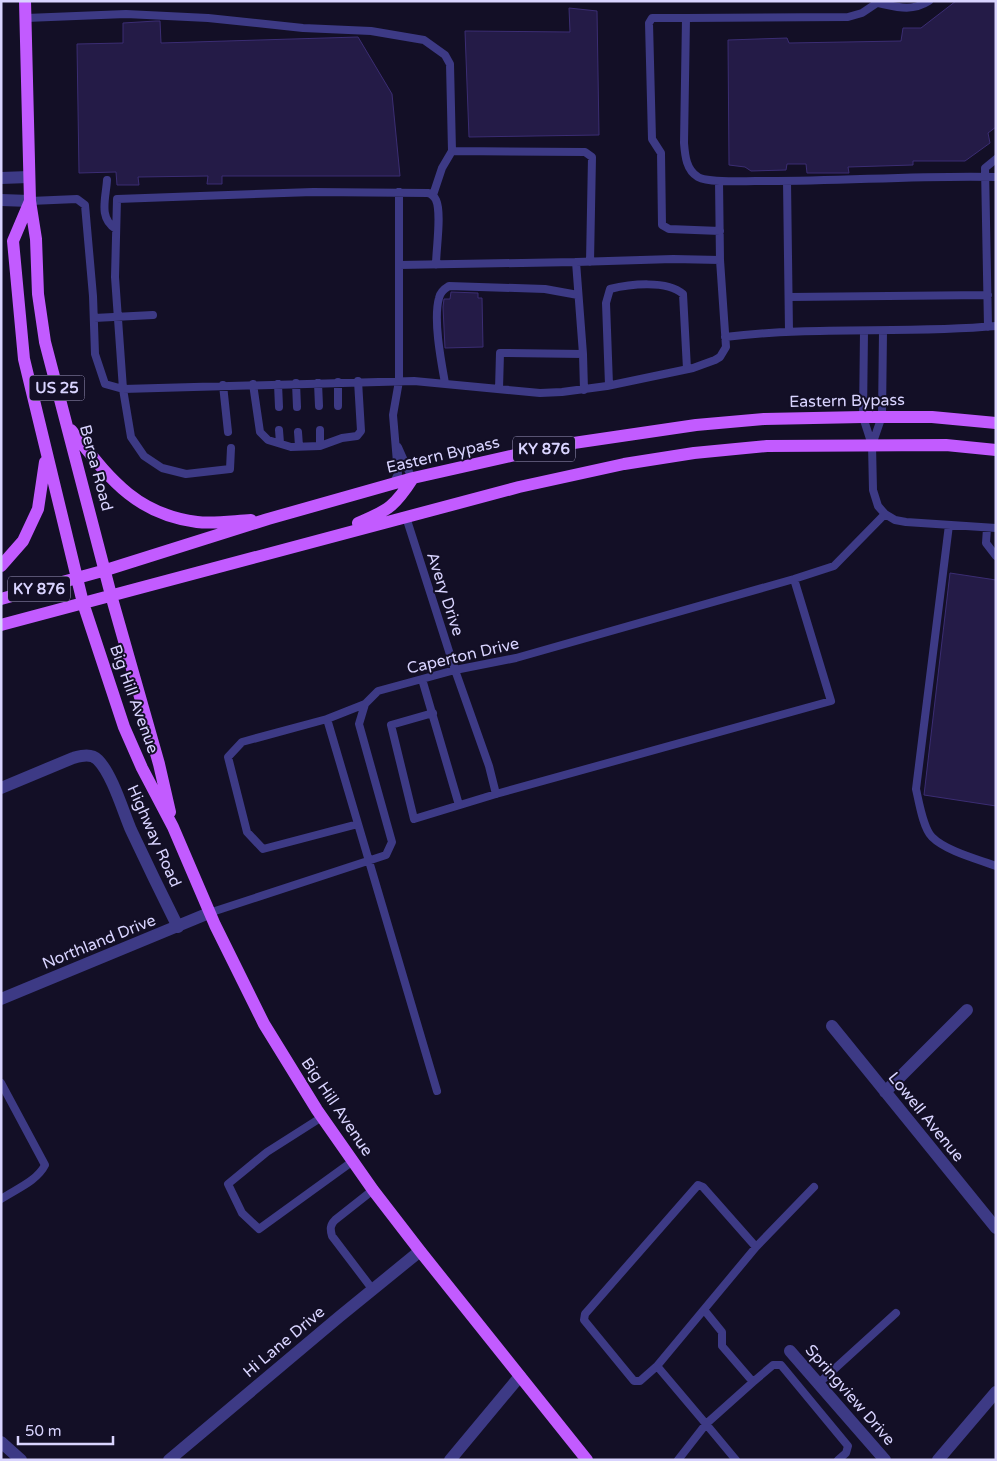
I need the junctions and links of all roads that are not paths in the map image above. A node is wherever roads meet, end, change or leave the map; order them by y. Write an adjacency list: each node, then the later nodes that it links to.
1 (25, 1): 4 (main road, Berea Road / US 25)
2 (929, 1): 3 (lane)
3 (879, 2): 5 (lane)
4 (26, 18): 6 (lane); 8 (main road, Berea Road / US 25)
5 (686, 18): 13 (lane); 20 (lane)
6 (452, 151): 16 (lane); 23 (lane)
7 (996, 159): 9 (lane)
8 (29, 177): 10 (street); 18 (main road, Berea Road / US 25)
9 (985, 177): 11 (lane); 14 (lane); 27 (lane)
10 (1, 178)
11 (996, 178)
12 (107, 180): 19 (lane)
13 (719, 181): 14 (lane); 20 (lane)
14 (787, 181): 28 (lane)
15 (399, 192): 16 (lane); 19 (lane); 24 (lane)
16 (433, 195): 25 (lane)
17 (1, 200): 18 (street)
18 (30, 201): 31 (lane); 59 (main road, Berea Road / US 25); 73 (main road, Berea Road / US 25)
19 (116, 229): 29 (lane)
20 (720, 232): 21 (lane)
21 (720, 260): 23 (lane); 36 (lane)
22 (576, 262): 23 (lane); 25 (lane); 26 (lane)
23 (590, 262)
24 (399, 265): 25 (lane); 39 (lane)
25 (436, 265)
26 (578, 295): 37 (lane); 44 (lane)
27 (988, 295): 28 (lane); 32 (lane)
28 (789, 297): 35 (lane)
29 (118, 316): 30 (lane); 31 (lane); 49 (lane)
30 (153, 316)
31 (94, 318): 49 (lane)
32 (992, 326): 34 (lane)
33 (864, 331): 34 (lane); 35 (lane); 57 (lane)
34 (883, 331): 56 (lane)
35 (789, 332): 36 (lane)
36 (725, 337): 38 (lane)
37 (583, 354): 50 (lane); 51 (lane)
38 (687, 369): 48 (lane); 48 (lane)
39 (399, 381): 41 (lane); 44 (lane); 66 (lane)
40 (338, 382): 41 (lane); 43 (lane); 53 (lane)
41 (358, 382): 65 (lane)
42 (296, 383): 43 (lane); 46 (lane); 55 (lane)
43 (318, 383): 52 (lane)
44 (445, 383): 50 (lane)
45 (253, 384): 46 (lane); 47 (lane); 67 (lane)
46 (278, 384): 54 (lane)
47 (223, 385): 49 (lane); 63 (lane)
48 (609, 385): 51 (lane)
49 (123, 389): 71 (lane)
50 (499, 389): 51 (lane)
51 (584, 390)
52 (319, 406)
53 (338, 406)
54 (278, 407)
55 (297, 407)
56 (882, 416): 57 (main road, Eastern Bypass / KY 876); 58 (main road, Eastern Bypass / KY 876); 68 (lane)
57 (864, 417): 68 (lane); 74 (main road, Eastern Bypass / KY 876)
58 (996, 423)
59 (67, 425): 78 (main road); 85 (main road, Berea Road / US 25)
60 (279, 430): 67 (lane)
61 (320, 430): 70 (lane)
62 (338, 430): 65 (lane)
63 (228, 432)
64 (298, 432): 69 (lane)
65 (339, 439): 70 (lane)
66 (396, 442): 74 (lane); 75 (lane)
67 (280, 443): 69 (lane)
68 (872, 444): 72 (main road, KY 876); 76 (lane); 77 (main road, KY 876)
69 (299, 446): 70 (lane)
70 (320, 446)
71 (231, 448)
72 (996, 450)
73 (46, 455): 84 (main road); 86 (main road, Berea Road)
74 (414, 478): 75 (main road, Eastern Bypass / KY 876); 82 (main road)
75 (393, 484): 78 (main road, Eastern Bypass / KY 876)
76 (885, 514): 79 (lane); 87 (lane, Caperton Drive)
77 (406, 517): 82 (main road, KY 876); 92 (lane, Avery Drive)
78 (268, 520): 85 (main road, Eastern Bypass / KY 876)
79 (949, 525): 80 (lane); 103 (lane)
80 (987, 528): 81 (lane); 83 (lane)
81 (996, 528)
82 (305, 544): 88 (main road, KY 876)
83 (996, 556)
84 (1, 566)
85 (106, 570): 86 (main road, Eastern Bypass / KY 876); 88 (main road, Berea Road / US 25)
86 (77, 578): 89 (main road, Eastern Bypass / KY 876); 90 (main road, Big Hill Avenue)
87 (794, 579): 92 (lane, Caperton Drive); 98 (lane)
88 (112, 595): 90 (main road); 101 (main road, Big Hill Avenue)
89 (1, 599)
90 (83, 603): 91 (main road); 101 (main road, Big Hill Avenue)
91 (1, 626)
92 (455, 670): 93 (lane, Caperton Drive); 98 (lane, Avery Drive)
93 (422, 679): 94 (lane, Caperton Drive); 95 (lane)
94 (365, 704): 96 (lane, Caperton Drive); 102 (lane)
95 (432, 713): 99 (lane); 99 (lane)
96 (327, 719): 100 (lane); 100 (lane, Caperton Drive)
97 (1, 788): 105 (street, Highway Road)
98 (496, 794): 99 (lane)
99 (459, 805)
100 (358, 824): 102 (lane)
101 (173, 826): 104 (main road, Big Hill Avenue)
102 (368, 862): 104 (lane); 110 (lane)
103 (996, 866)
104 (209, 913): 105 (street, Northland Drive); 112 (main road, Big Hill Avenue)
105 (178, 927): 106 (street, Northland Drive)
106 (1, 1000)
107 (967, 1010): 111 (street)
108 (832, 1026): 111 (street, Lowell Avenue)
109 (1, 1083): 116 (lane)
110 (437, 1091)
111 (885, 1092): 117 (street, Lowell Avenue)
112 (322, 1118): 113 (main road, Big Hill Avenue); 113 (lane)
113 (353, 1161): 115 (main road, Big Hill Avenue)
114 (814, 1187): 118 (lane)
115 (374, 1190): 119 (main road, Big Hill Avenue); 120 (lane)
116 (1, 1199)
117 (996, 1228)
118 (756, 1247): 121 (lane); 124 (lane)
119 (420, 1251): 120 (street, Hi Lane Drive); 125 (main road, Big Hill Avenue)
120 (373, 1290): 132 (street, Hi Lane Drive)
121 (705, 1311): 124 (lane); 126 (lane)
122 (896, 1313): 127 (lane)
123 (790, 1351): 127 (street, Springview Drive)
124 (658, 1366): 129 (lane)
125 (520, 1376): 133 (street); 134 (main road, Big Hill Avenue)
126 (754, 1382): 129 (lane); 137 (lane)
127 (819, 1384): 138 (street, Springview Drive)
128 (994, 1397): 139 (street)
129 (706, 1424): 135 (lane); 136 (lane)
130 (1, 1442): 131 (street)
131 (11, 1456)
132 (169, 1460)
133 (450, 1460)
134 (588, 1460)
135 (678, 1460)
136 (736, 1460)
137 (838, 1460)
138 (885, 1460)
139 (938, 1460)

